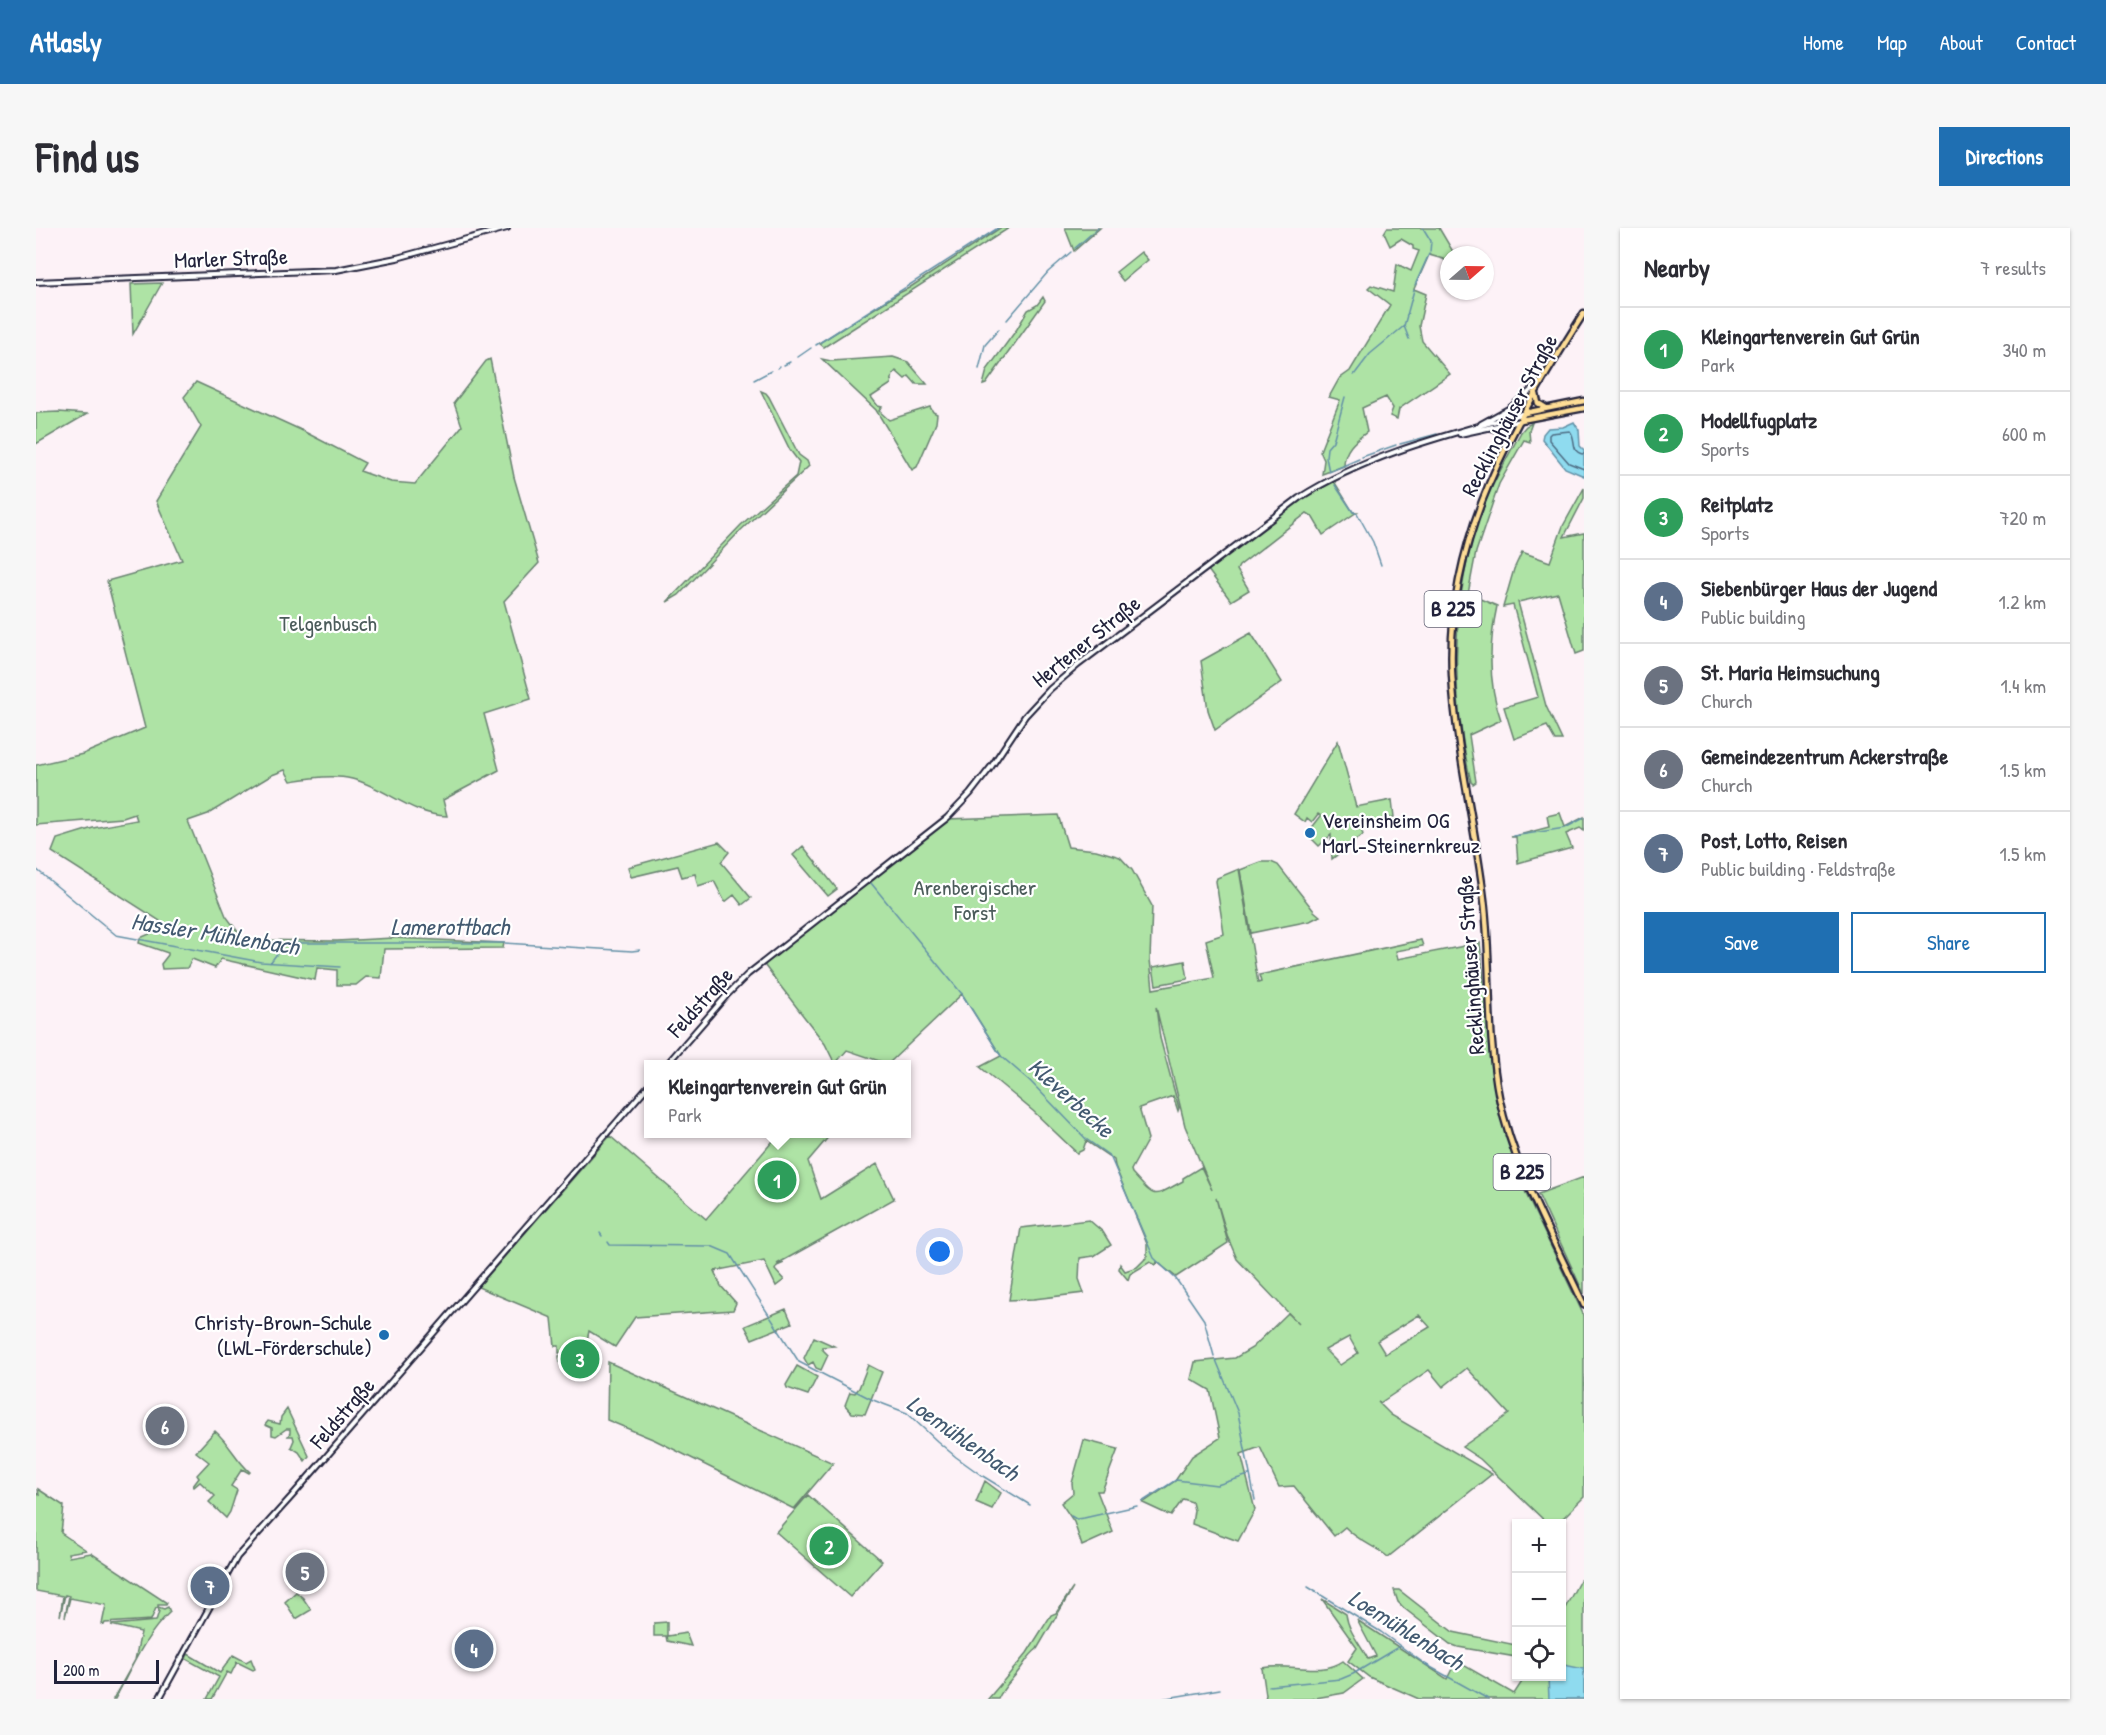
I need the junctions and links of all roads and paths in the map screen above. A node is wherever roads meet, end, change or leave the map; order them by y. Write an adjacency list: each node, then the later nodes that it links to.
1 (507, 228): 2 (main road, Marler Straße)
2 (36, 282)
3 (1584, 313): 4 (main road, Recklinghäuser Straße / B 225)
4 (1541, 381): 5 (main road, Recklinghäuser Straße / B 225); 11 (main road)
5 (1536, 391): 7 (main road); 9 (main road, Recklinghäuser Straße / B 225)
6 (1584, 401): 7 (main road)
7 (1551, 408): 9 (main road)
8 (1584, 408): 10 (main road)
9 (1525, 413): 10 (main road, Recklinghäuser Straße / B 225); 11 (main road, Hertener Straße)
10 (1521, 420): 12 (main road, Hertener Straße); 14 (main road, Recklinghäuser Straße / B 225)
11 (1478, 425): 13 (main road, Hertener Straße)
12 (1492, 428): 13 (main road, Hertener Straße); 14 (main road)
13 (1453, 435): 15 (main road, Hertener Straße)
14 (1505, 450): 18 (main road, Recklinghäuser Straße / B 225)
15 (760, 963): 16 (main road, Feldstraße)
16 (670, 1060)
17 (644, 1091): 19 (main road, Feldstraße)
18 (1584, 1305)
19 (159, 1699)

